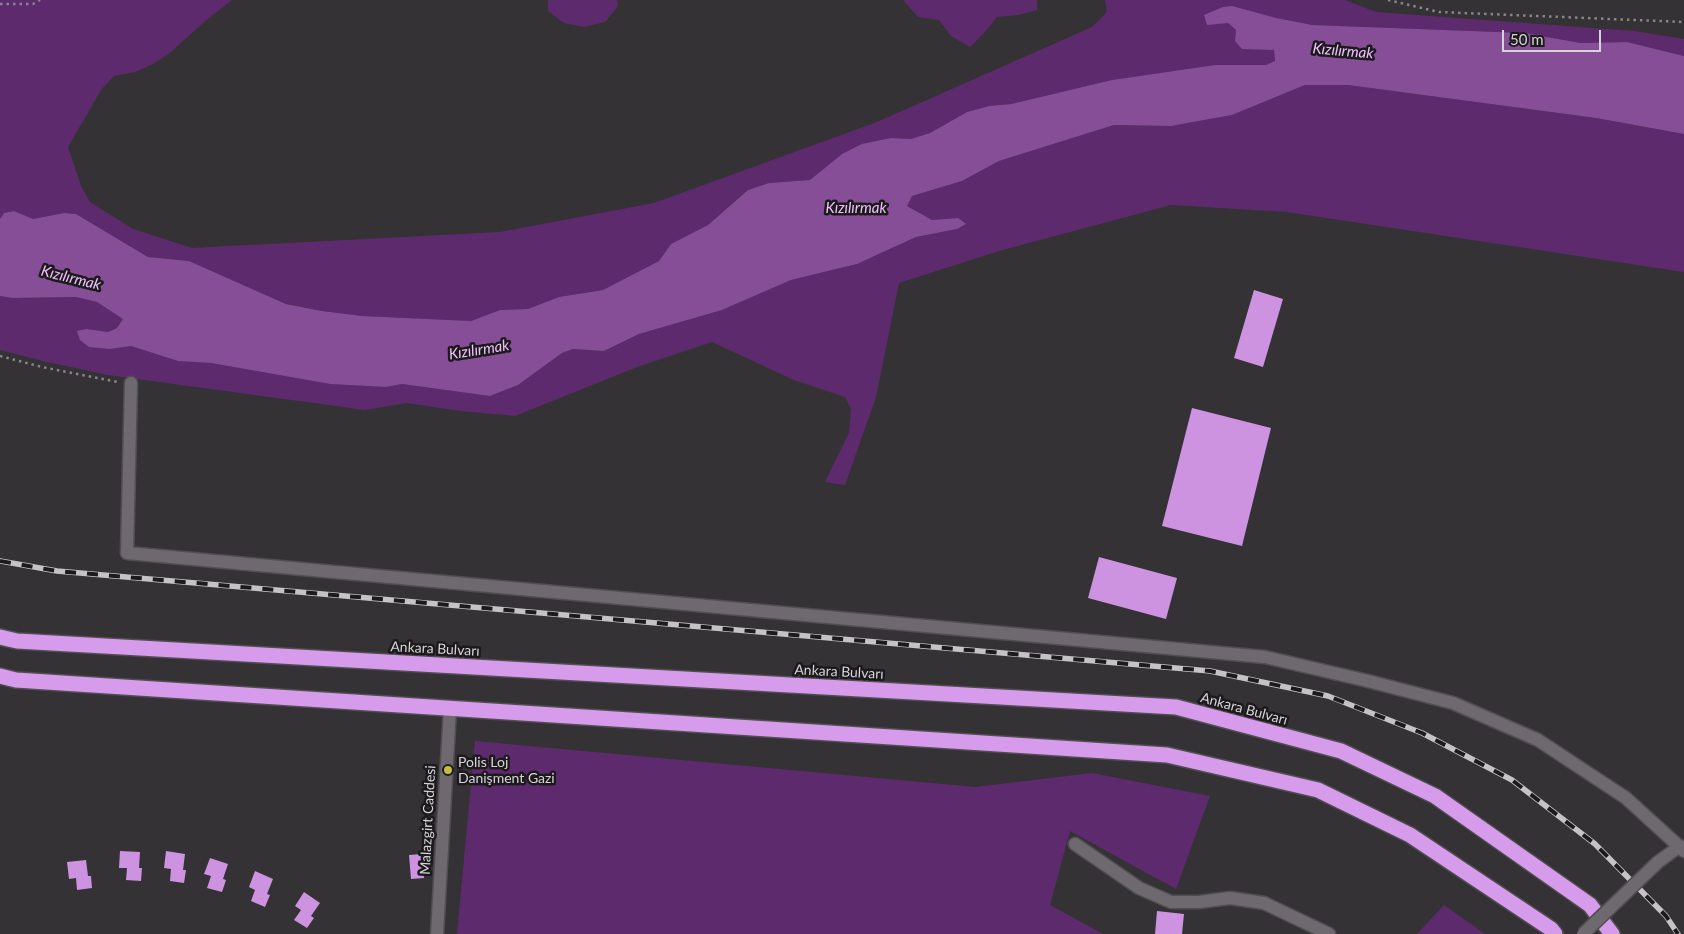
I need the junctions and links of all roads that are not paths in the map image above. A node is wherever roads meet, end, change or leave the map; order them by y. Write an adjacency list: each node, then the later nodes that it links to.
1 (131, 383): 6 (street)
2 (0, 637): 11 (highway, Ankara Bulvarı)
3 (0, 676): 4 (highway)
4 (450, 709): 7 (street, Malazgirt Caddesi); 9 (highway)
5 (1075, 844): 8 (street)
6 (1682, 848): 10 (street, bridge)
7 (437, 934)
8 (1329, 934)
9 (1555, 934)
10 (1583, 934)
11 (1612, 934)

